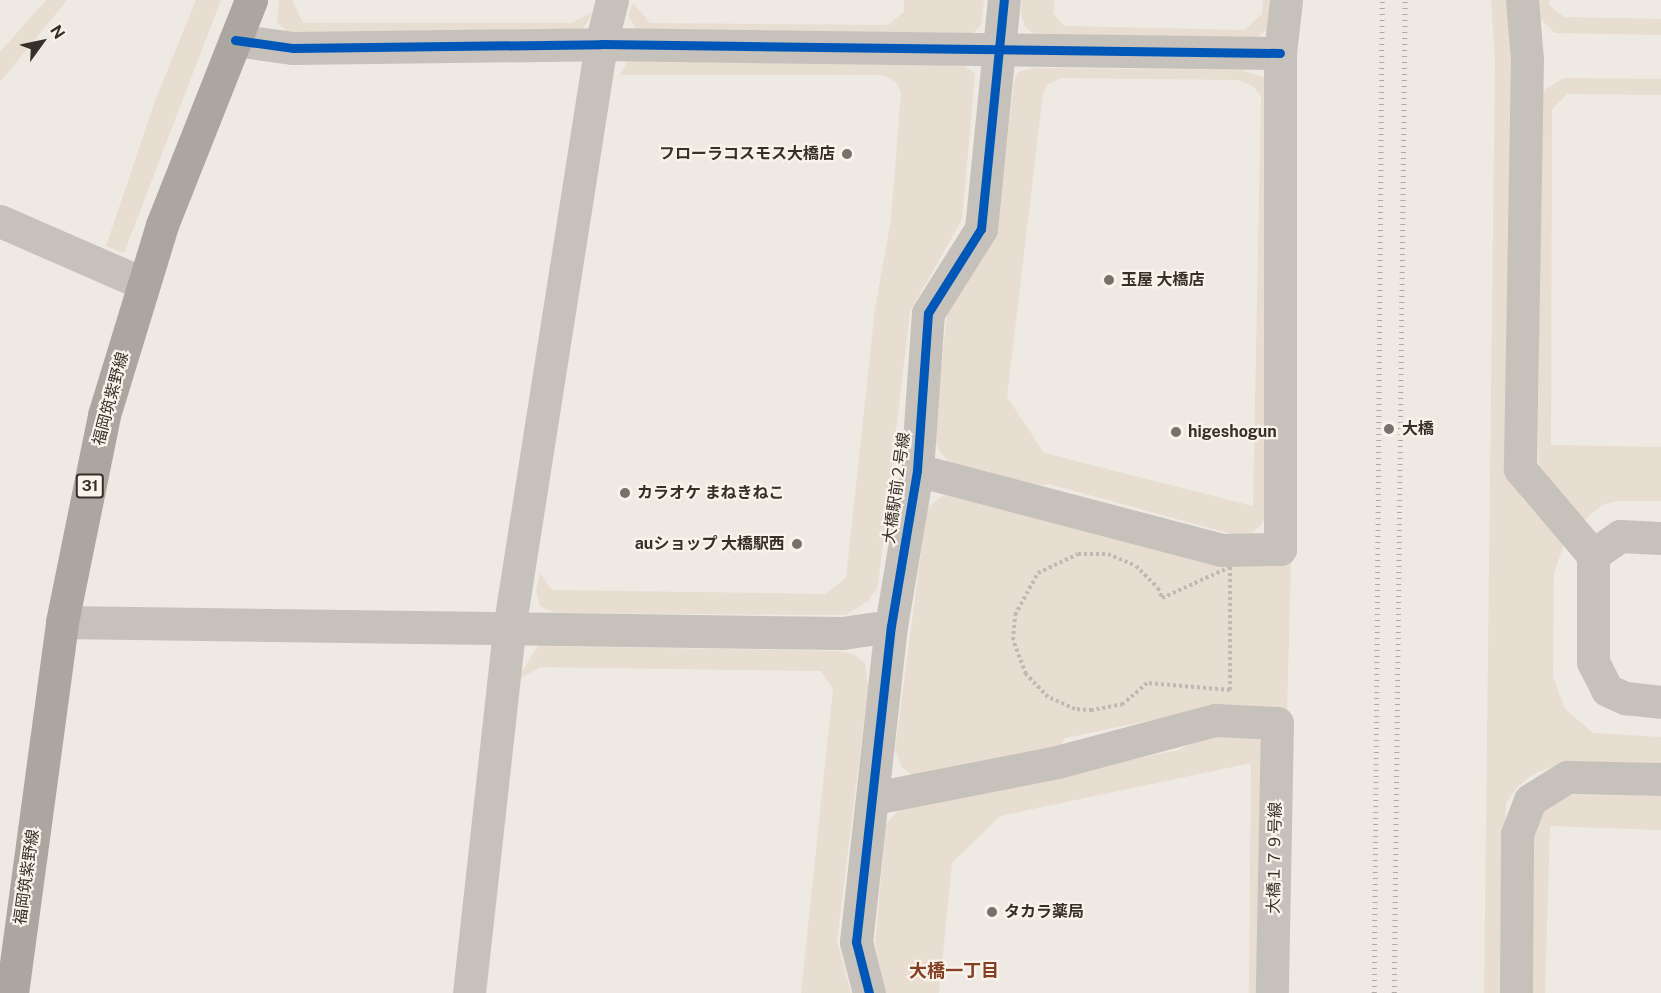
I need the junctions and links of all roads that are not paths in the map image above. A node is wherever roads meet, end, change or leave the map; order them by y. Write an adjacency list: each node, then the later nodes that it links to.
1 (251, 0): 6 (main road, 福岡筑紫野線 / 31)
2 (612, 0): 7 (street)
3 (1004, 0): 8 (street, 大橋駅前２号線)
4 (1286, 0): 9 (street)
5 (1522, 0): 14 (street)
6 (235, 40): 7 (street); 11 (main road, 福岡筑紫野線 / 31)
7 (601, 44): 8 (street); 17 (street)
8 (999, 50): 9 (street); 12 (street, 大橋駅前２号線)
9 (1280, 53): 12 (street)
10 (0, 221): 11 (street)
11 (144, 284): 15 (main road, 福岡筑紫野線 / 31)
12 (917, 470): 16 (street, 大橋駅前２号線)
13 (1661, 538): 14 (street)
14 (1593, 555): 18 (street)
15 (62, 622): 17 (street); 21 (main road, 福岡筑紫野線 / 31)
16 (891, 626): 17 (street); 20 (street, 大橋駅前２号線)
17 (509, 629): 22 (street)
18 (1661, 702)
19 (1661, 779): 25 (street)
20 (874, 798): 23 (street, 大橋駅前２号線); 24 (street, 大橋１７９号線)
21 (9, 977)
22 (470, 993)
23 (869, 993)
24 (1272, 993)
25 (1516, 993)

